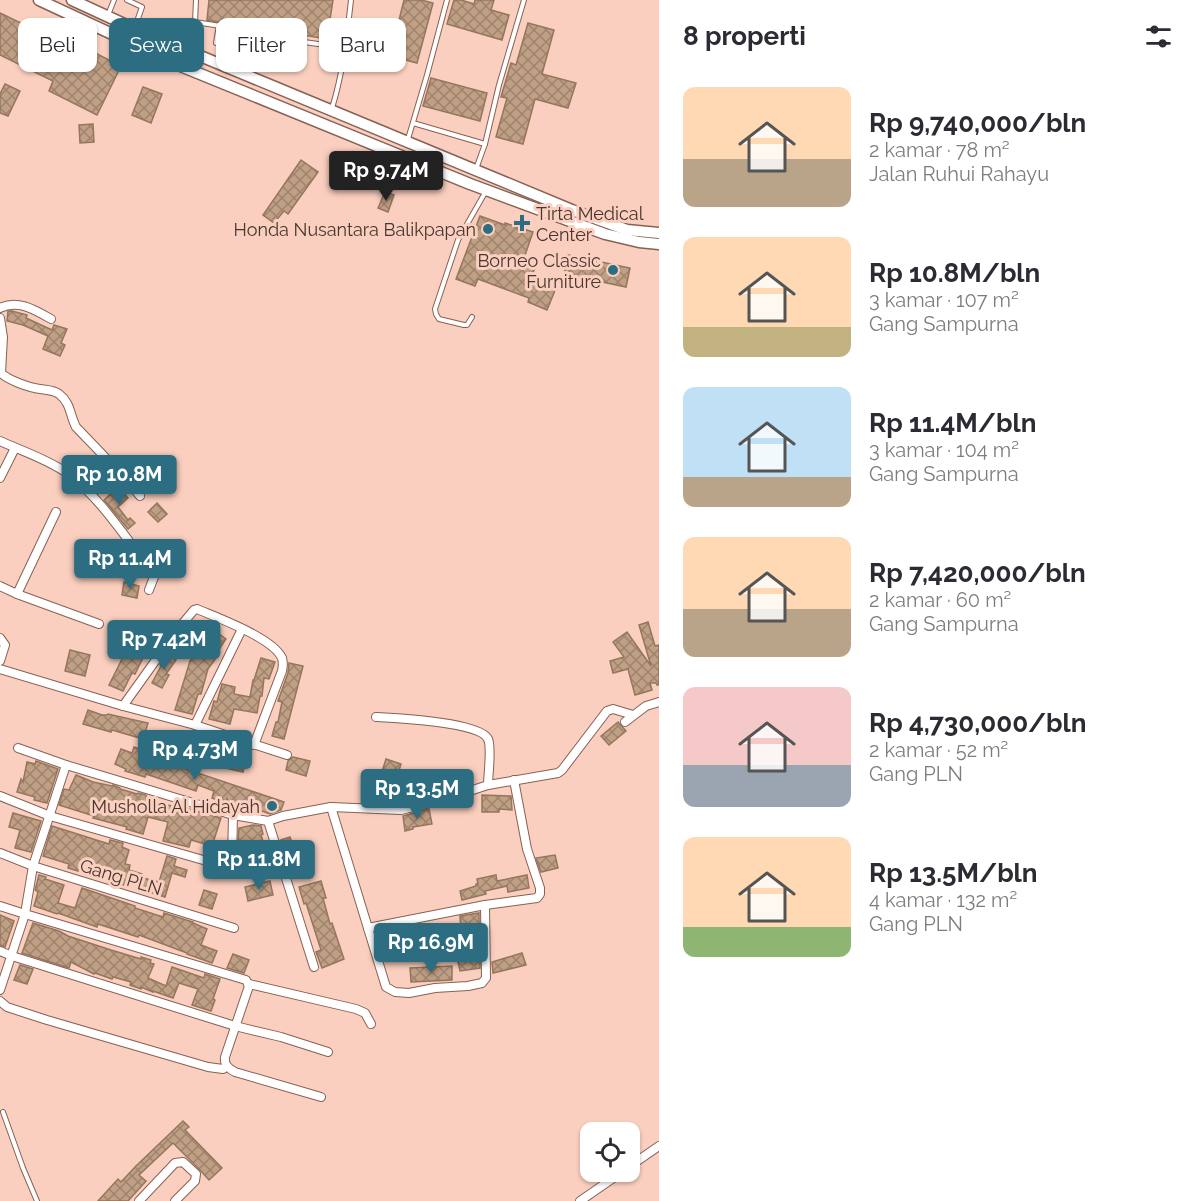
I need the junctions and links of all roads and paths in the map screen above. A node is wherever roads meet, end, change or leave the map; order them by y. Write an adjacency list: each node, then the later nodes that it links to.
1 (39, 0): 21 (main road)
2 (72, 0): 9 (main road)
3 (114, 0): 9 (lane)
4 (127, 0): 11 (lane)
5 (196, 0): 12 (lane)
6 (351, 0): 13 (lane)
7 (447, 0): 17 (lane)
8 (524, 0): 19 (lane)
9 (107, 15): 10 (main road)
10 (113, 18)
11 (138, 18)
12 (195, 18)
13 (349, 18)
14 (204, 57): 16 (main road)
15 (340, 72): 16 (lane)
16 (331, 111): 18 (main road)
17 (413, 123): 18 (lane); 19 (lane)
18 (407, 142): 20 (main road)
19 (484, 144): 20 (lane)
20 (475, 170): 21 (main road); 23 (main road)
21 (470, 184): 22 (main road)
22 (486, 190): 24 (main road); 26 (lane)
23 (659, 233)
24 (659, 244)
25 (0, 308): 28 (street)
26 (472, 317)
27 (0, 318): 32 (street)
28 (51, 319)
29 (0, 441): 30 (street)
30 (15, 448): 31 (street); 35 (street)
31 (0, 478)
32 (140, 496)
33 (56, 512): 36 (street)
34 (0, 586): 36 (street)
35 (149, 590)
36 (17, 594): 37 (street)
37 (99, 624)
38 (242, 629): 43 (street); 47 (street); 48 (street)
39 (0, 638): 40 (street)
40 (0, 661)
41 (0, 669): 43 (street)
42 (659, 702): 44 (street)
43 (123, 706): 47 (street)
44 (633, 715): 46 (street); 52 (street)
45 (376, 717): 53 (street)
46 (625, 722)
47 (195, 725): 48 (street)
48 (254, 745): 50 (street)
49 (18, 748): 51 (street)
50 (287, 755)
51 (66, 765): 56 (street); 57 (street)
52 (514, 780): 53 (street); 61 (street)
53 (488, 785): 55 (street)
54 (0, 796): 57 (street)
55 (331, 807): 58 (street); 65 (street)
56 (232, 815): 57 (street); 58 (street)
57 (50, 816): 60 (street)
58 (268, 821): 68 (street)
59 (0, 853): 60 (street, Gang PLN)
60 (33, 866): 63 (street); 64 (street, Gang PLN)
61 (485, 905): 65 (street); 65 (street)
62 (0, 906): 63 (street)
63 (24, 914): 67 (street); 69 (street)
64 (234, 927)
65 (368, 928)
66 (0, 951): 67 (street)
67 (12, 956): 70 (street); 73 (street)
68 (314, 967)
69 (249, 984): 72 (street); 73 (street)
70 (0, 990)
71 (0, 1001): 75 (street)
72 (371, 1024)
73 (235, 1026): 74 (street); 75 (street)
74 (328, 1052)
75 (227, 1066): 76 (street)
76 (321, 1097)
77 (3, 1113): 82 (lane)
78 (659, 1146): 79 (street)
79 (640, 1159)
80 (608, 1182): 86 (street)
81 (147, 1193): 83 (street); 84 (street); 85 (street)
82 (37, 1201)
83 (139, 1201)
84 (155, 1201)
85 (176, 1201)
86 (580, 1201)

